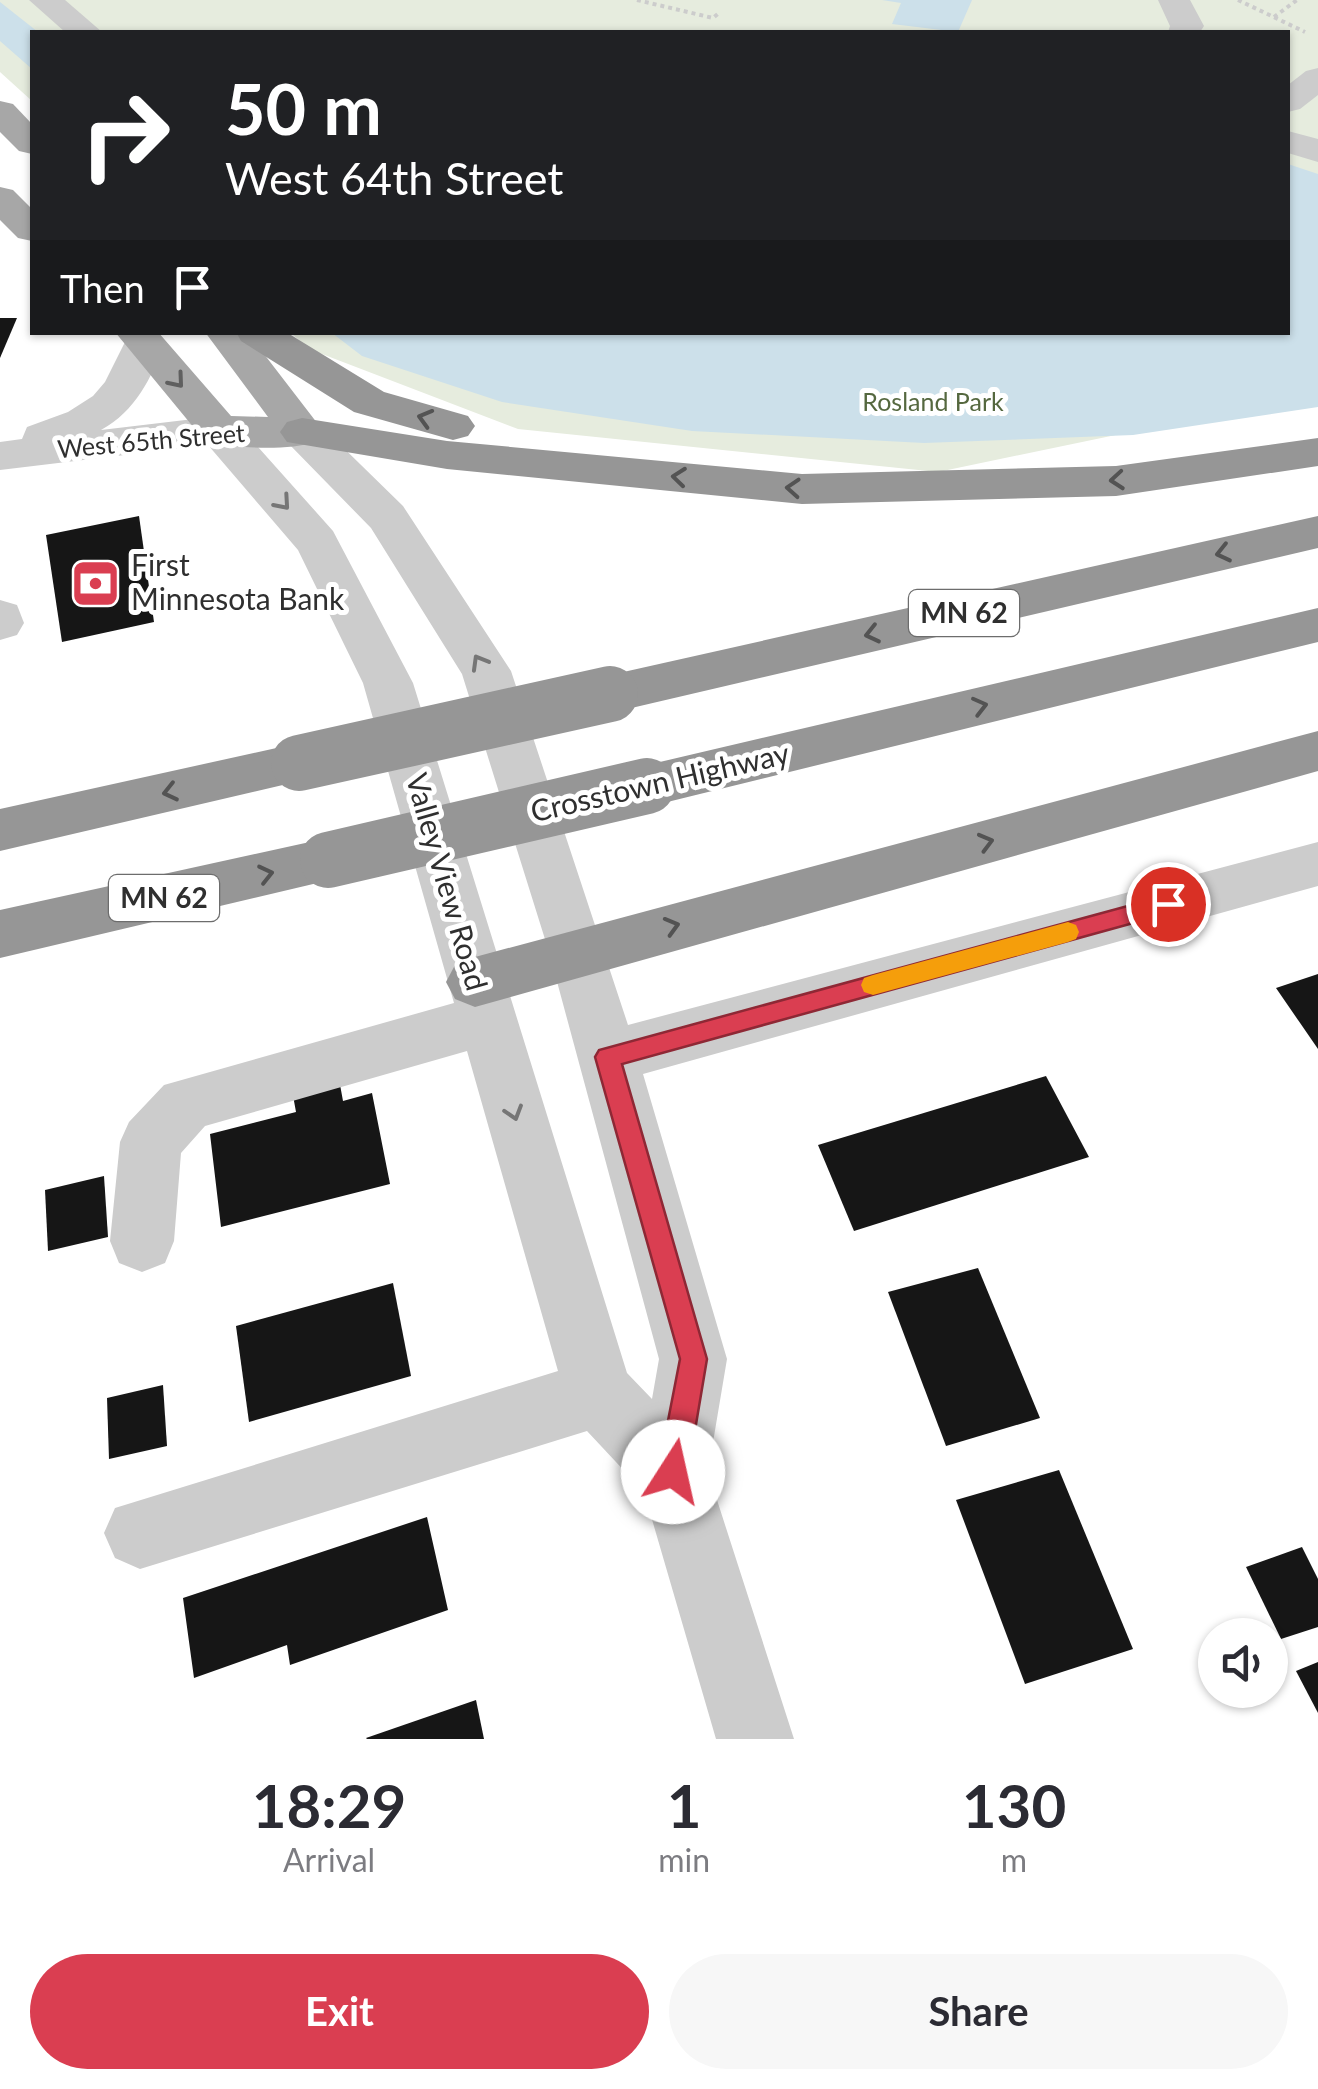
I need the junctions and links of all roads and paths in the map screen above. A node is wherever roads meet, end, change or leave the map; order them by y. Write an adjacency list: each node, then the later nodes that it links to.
1 (44, 0): 8 (street)
2 (637, 0): 6 (path)
3 (1174, 0): 9 (street)
4 (1238, 0): 7 (path)
5 (1297, 0): 7 (path)
6 (720, 12)
7 (1274, 18): 10 (path)
8 (82, 30)
9 (1185, 30)
10 (1305, 32)
11 (1318, 78): 12 (street)
12 (1290, 100)
13 (0, 112): 14 (main road)
14 (30, 141)
15 (1290, 143): 16 (street)
16 (1318, 151)
17 (0, 198): 18 (main road)
18 (30, 228)
19 (227, 335): 23 (main road, Valley View Road)
20 (261, 335): 26 (highway, one-way to 20)
21 (140, 338): 22 (main road, Valley View Road, one-way to 22); 25 (street)
22 (218, 430): 23 (main road, West 65th Street); 25 (street, West 65th Street); 36 (street, Valley View Road, one-way to 36)
23 (302, 432): 26 (highway); 35 (street, Valley View Road, one-way to 23)
24 (1318, 452): 26 (highway, one-way to 26)
25 (0, 454)
26 (620, 472)
27 (1318, 532): 30 (highway, MN 62, one-way to 30, bridge)
28 (1318, 625): 32 (highway, Crosstown Highway / MN 62, one-way to 28, bridge)
29 (1318, 751): 35 (highway, one-way to 29)
30 (0, 830)
31 (1318, 864): 37 (street)
32 (169, 896): 33 (highway, Crosstown Highway / MN 62); 34 (highway)
33 (0, 934)
34 (0, 945)
35 (578, 952): 36 (highway); 37 (street, Valley View Road)
36 (480, 1001): 38 (street); 39 (street, Valley View Road, one-way to 39)
37 (608, 1057): 40 (street, Valley View Road)
38 (142, 1241)
39 (599, 1393): 40 (street, Valley View Road); 41 (street)
40 (673, 1472): 42 (street, Valley View Road)
41 (140, 1534)
42 (754, 1739)

